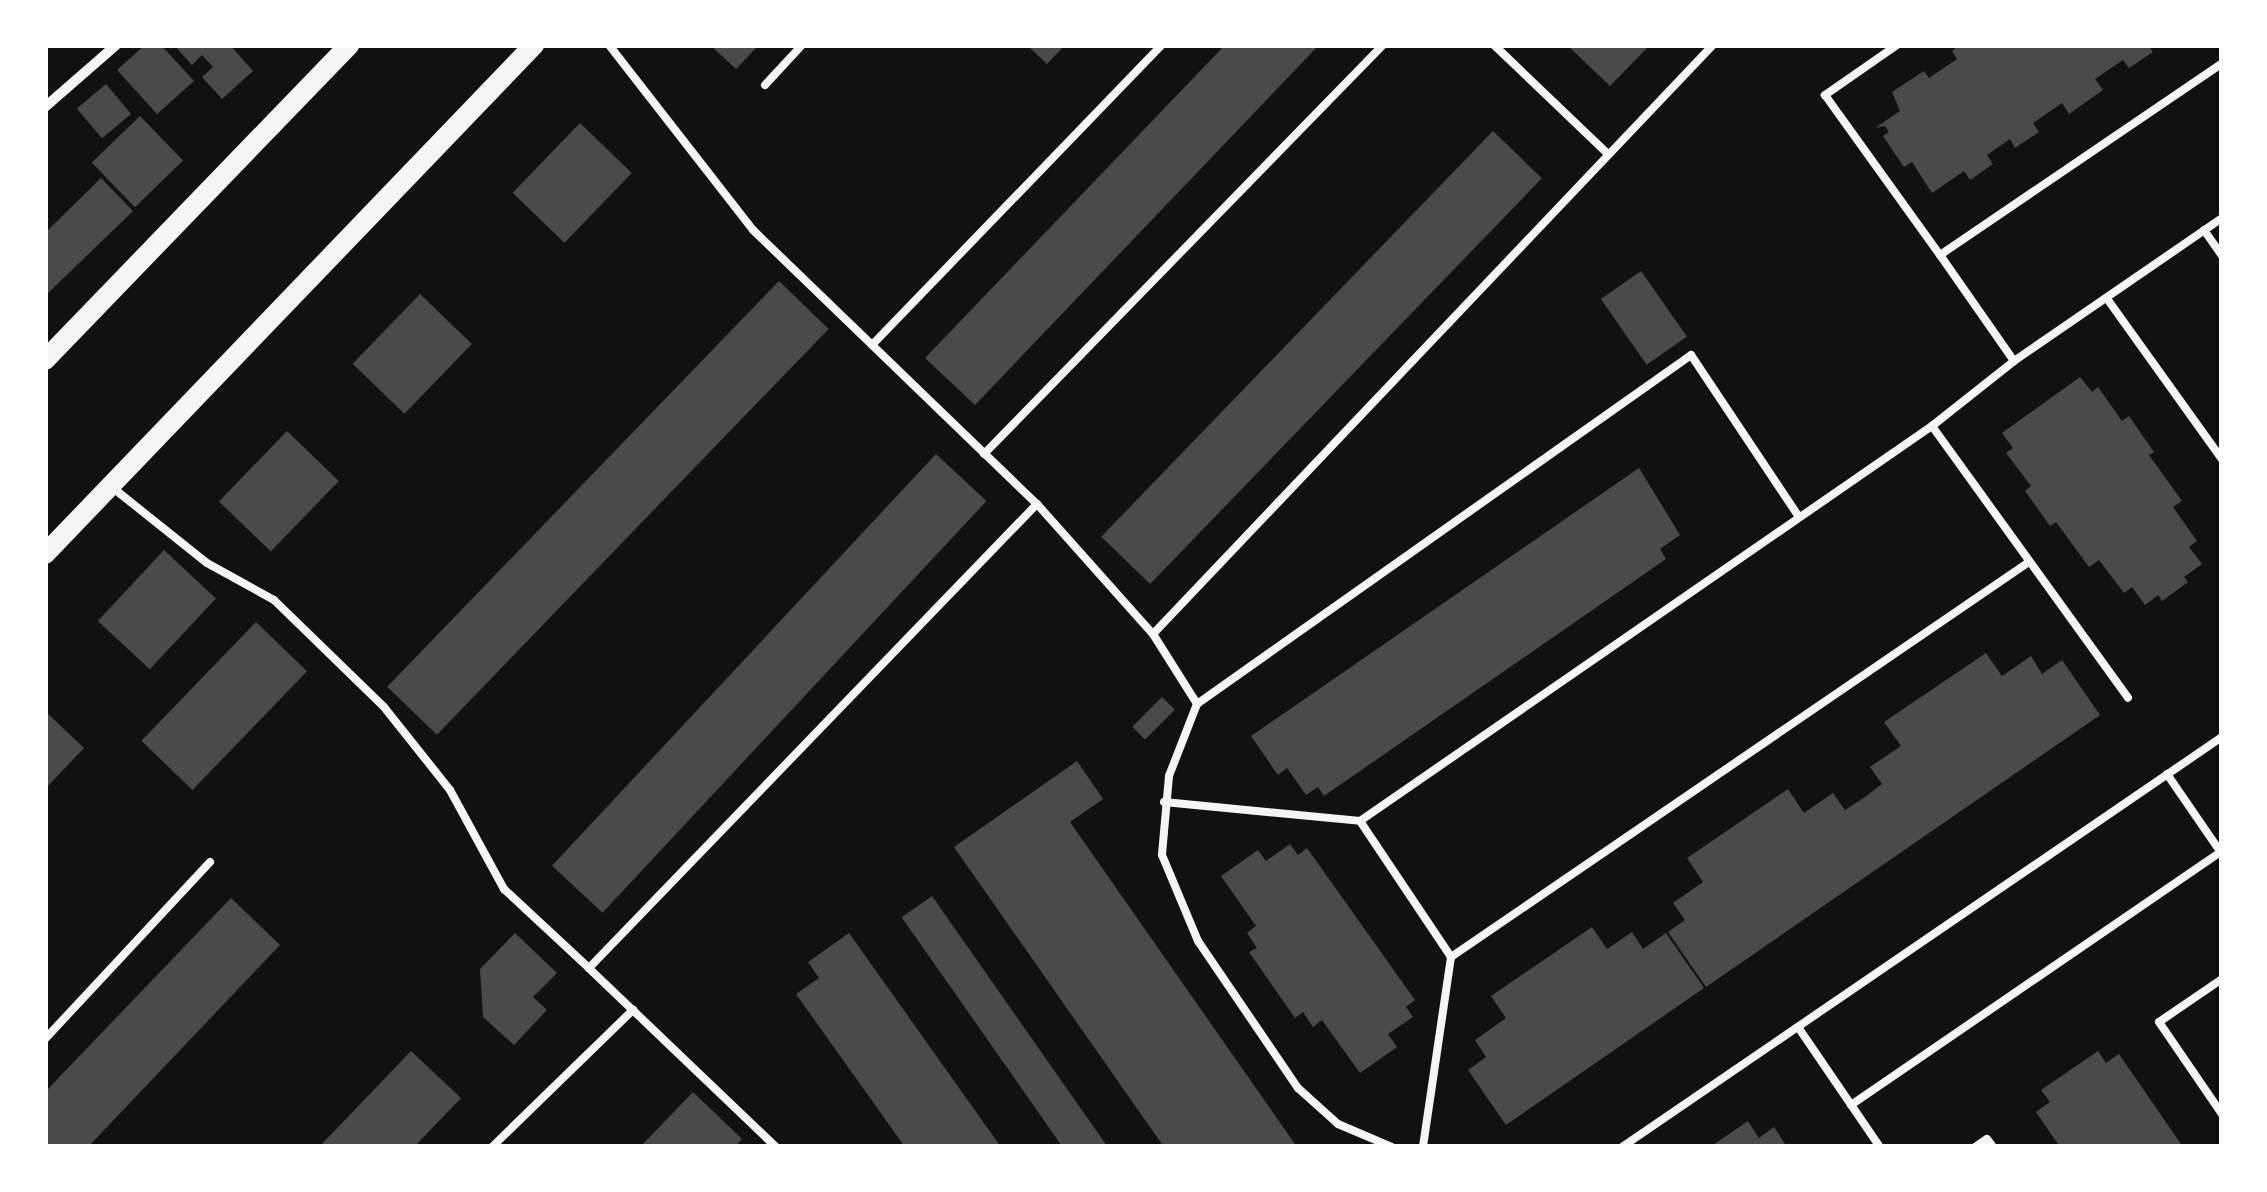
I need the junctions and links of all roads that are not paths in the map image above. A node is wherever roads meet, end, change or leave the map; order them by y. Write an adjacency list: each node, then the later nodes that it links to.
1 (116, 45): 13 (street)
2 (350, 45): 21 (main road)
3 (534, 45): 26 (main road)
4 (609, 45): 20 (lane)
5 (802, 45): 12 (lane)
6 (1162, 45): 20 (lane)
7 (1383, 45): 24 (lane)
8 (1494, 45): 14 (lane)
9 (1712, 45): 14 (lane)
10 (1897, 45): 17 (lane)
11 (2222, 63): 17 (lane)
12 (765, 85)
13 (45, 106)
14 (1607, 153): 31 (lane)
15 (2222, 218): 16 (lane)
16 (2204, 230): 18 (lane); 19 (lane)
17 (1940, 256): 22 (lane)
18 (2222, 256)
19 (2108, 300): 22 (lane); 25 (lane)
20 (872, 345): 24 (lane)
21 (45, 360)
22 (2014, 361): 23 (lane)
23 (1932, 426): 28 (lane); 30 (lane)
24 (984, 454): 27 (lane)
25 (2222, 459)
26 (110, 486): 29 (main road); 41 (lane)
27 (1037, 504): 31 (lane); 41 (lane)
28 (1798, 517): 33 (lane); 37 (lane)
29 (45, 554)
30 (2029, 562): 32 (lane); 40 (lane)
31 (1153, 634): 33 (lane)
32 (2128, 698)
33 (1196, 704): 36 (lane)
34 (2222, 736): 35 (lane)
35 (2167, 774): 38 (lane); 44 (lane)
36 (1164, 802): 37 (lane); 50 (lane)
37 (1360, 821): 40 (lane)
38 (2221, 853): 46 (lane)
39 (210, 862): 45 (lane)
40 (1451, 958): 51 (lane)
41 (589, 968): 43 (lane)
42 (2222, 979): 47 (lane)
43 (633, 1010): 48 (lane); 49 (lane)
44 (1798, 1027): 46 (lane); 52 (lane)
45 (45, 1039)
46 (1851, 1105): 53 (lane)
47 (2222, 1114)
48 (492, 1147)
49 (776, 1147)
50 (1392, 1147)
51 (1423, 1147)
52 (1622, 1147)
53 (1880, 1147)
54 (1975, 1147): 55 (lane)
55 (1993, 1147)

